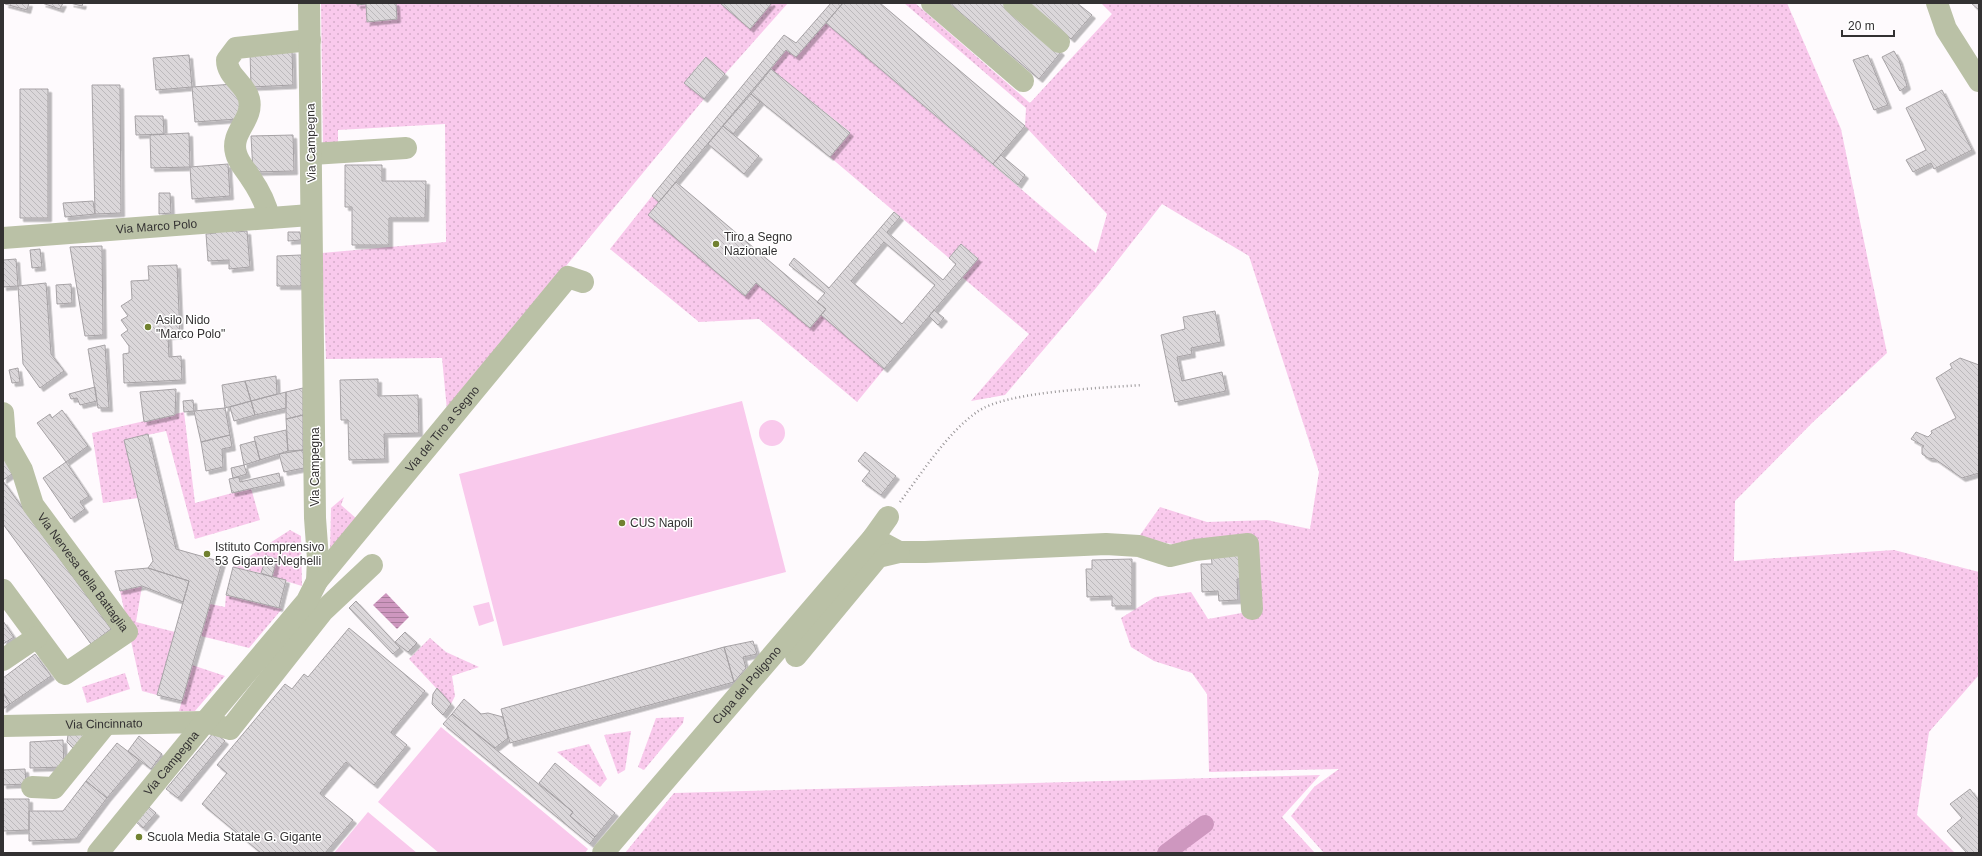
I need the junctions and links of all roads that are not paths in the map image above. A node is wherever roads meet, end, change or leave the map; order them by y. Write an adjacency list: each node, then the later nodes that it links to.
1 (309, 3): 5 (street, Via Campegna)
2 (932, 3): 7 (street)
3 (1014, 3): 6 (street)
4 (1937, 3): 8 (street)
5 (310, 40): 10 (street, Via Campegna); 12 (street)
6 (1059, 42)
7 (1023, 81)
8 (1979, 81)
9 (406, 148): 10 (street)
10 (312, 154): 11 (street, Via Campegna)
11 (310, 215): 12 (street, Via Marco Polo); 21 (street, Via Campegna)
12 (269, 218): 13 (street, Via Marco Polo)
13 (3, 238)
14 (576, 280): 21 (street, Via del Tiro a Segno)
15 (3, 413): 16 (street, Via Nervesa della Battaglia)
16 (4, 440): 24 (street, Via Nervesa della Battaglia)
17 (888, 517): 18 (street, Cupa del Poligono)
18 (873, 538): 19 (street); 32 (street, Cupa del Poligono)
19 (899, 552): 23 (street); 25 (street)
20 (372, 565): 27 (street, Via Cincinnato)
21 (317, 581): 27 (street, Via Campegna)
22 (3, 590): 24 (street, Via Nervesa della Battaglia)
23 (1252, 609)
24 (37, 637): 26 (street)
25 (796, 656)
26 (3, 660)
27 (205, 722): 28 (street, Via Cincinnato); 31 (street, Via Campegna)
28 (106, 724): 29 (street, Via Cincinnato); 30 (street)
29 (3, 726)
30 (32, 788)
31 (98, 853)
32 (603, 853)

